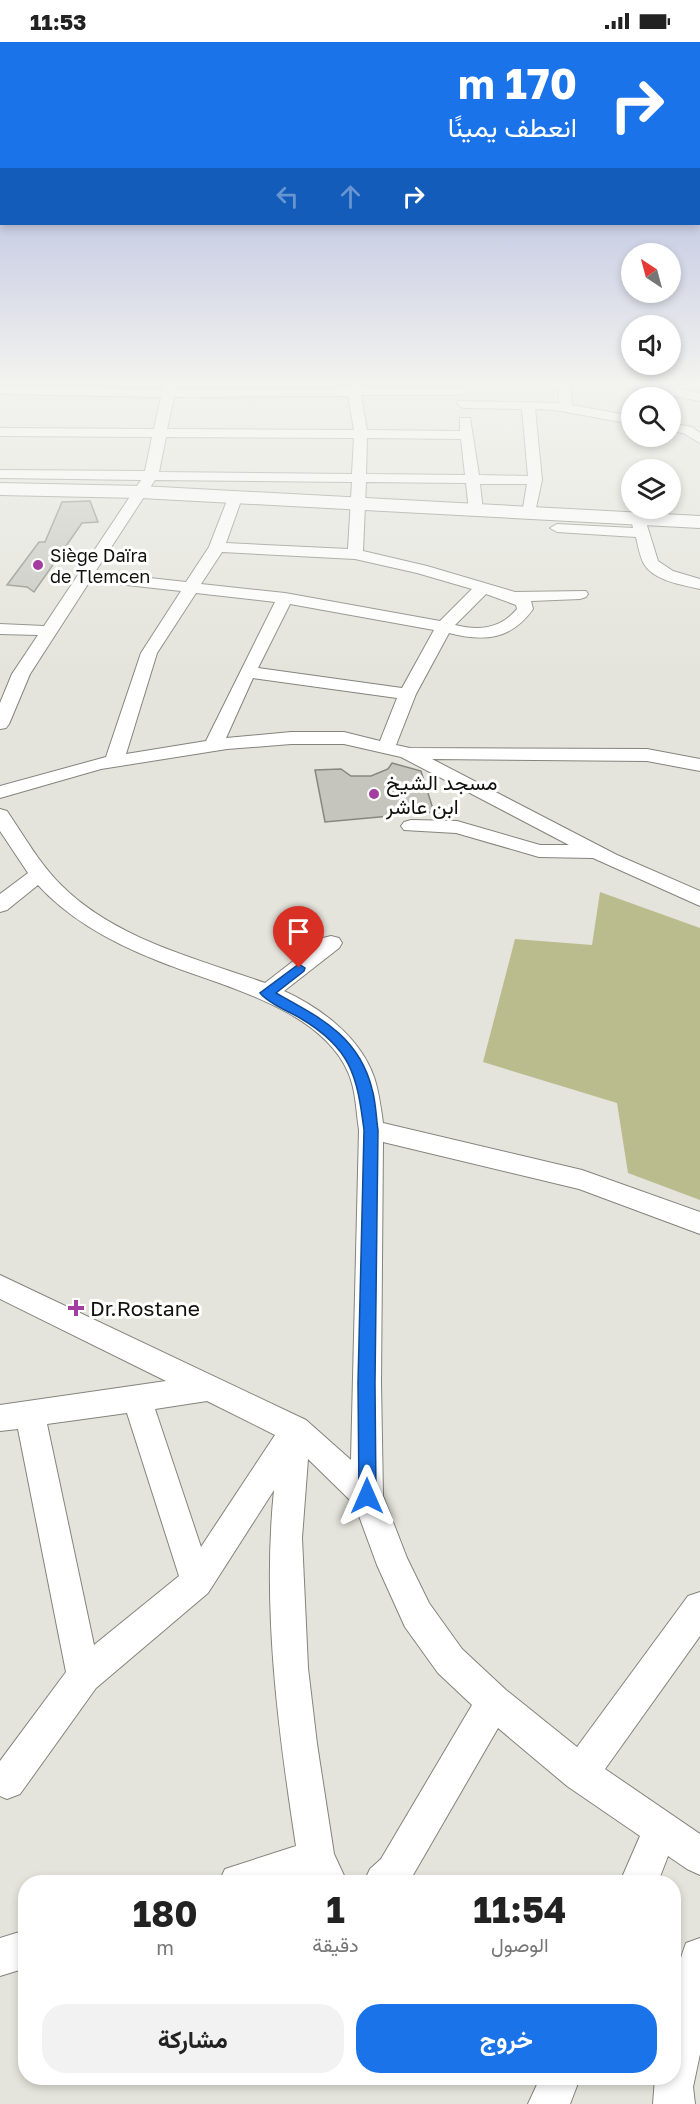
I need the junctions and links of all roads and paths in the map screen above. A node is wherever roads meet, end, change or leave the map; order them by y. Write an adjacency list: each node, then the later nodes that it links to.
1 (91, 480): 7 (street)
2 (147, 480): 7 (street)
3 (306, 480): 7 (street)
4 (358, 480): 10 (street)
5 (472, 480): 11 (street)
6 (535, 480): 12 (street)
7 (146, 484): 8 (main road); 9 (main road); 18 (street)
8 (0, 489)
9 (235, 498): 10 (main road); 16 (street)
10 (358, 505): 11 (main road); 17 (street)
11 (476, 511): 12 (main road)
12 (529, 514): 14 (main road)
13 (700, 522): 14 (main road)
14 (640, 526): 15 (street); 19 (street)
15 (557, 528)
16 (217, 547): 17 (street); 20 (street)
17 (355, 554): 21 (street)
18 (87, 576): 20 (street); 27 (street)
19 (700, 584)
20 (190, 587): 24 (street); 34 (street)
21 (483, 587): 23 (street); 25 (street)
22 (580, 594): 23 (street)
23 (513, 597): 25 (street)
24 (285, 598): 25 (street); 28 (street)
25 (444, 627): 29 (street)
26 (0, 629): 27 (street)
27 (50, 631): 30 (street)
28 (247, 672): 29 (street); 31 (street)
29 (407, 694): 32 (street)
30 (0, 724)
31 (213, 745): 32 (street); 34 (street)
32 (386, 748): 33 (street)
33 (407, 753): 35 (street); 39 (street)
34 (114, 761): 36 (street)
35 (700, 765)
36 (0, 792)
37 (0, 815): 40 (street)
38 (411, 826): 39 (street)
39 (597, 853): 41 (street)
40 (39, 874): 42 (street); 44 (street)
41 (700, 899)
42 (0, 905)
43 (332, 943): 44 (street)
44 (267, 993): 45 (street)
45 (371, 1130): 46 (street); 52 (street)
46 (700, 1223)
47 (0, 1286): 48 (street)
48 (209, 1388): 49 (street); 51 (street)
49 (137, 1398): 50 (street); 53 (street)
50 (15, 1416): 55 (street)
51 (295, 1430): 52 (street); 53 (street); 61 (street)
52 (367, 1496): 56 (street)
53 (197, 1582): 55 (street)
54 (700, 1608): 57 (street)
55 (84, 1676): 58 (street)
56 (494, 1702): 57 (street); 63 (street)
57 (580, 1773): 59 (street)
58 (2, 1779)
59 (661, 1829): 60 (street); 64 (street)
60 (700, 1856)
61 (322, 1870): 62 (street)
62 (287, 1875)
63 (390, 1875)
64 (642, 1875)
65 (18, 1951): 66 (street)
66 (0, 1957)
67 (700, 1957): 68 (street)
68 (681, 2048)
69 (557, 2085): 71 (street)
70 (673, 2085): 72 (street)
71 (549, 2104)
72 (674, 2104)

